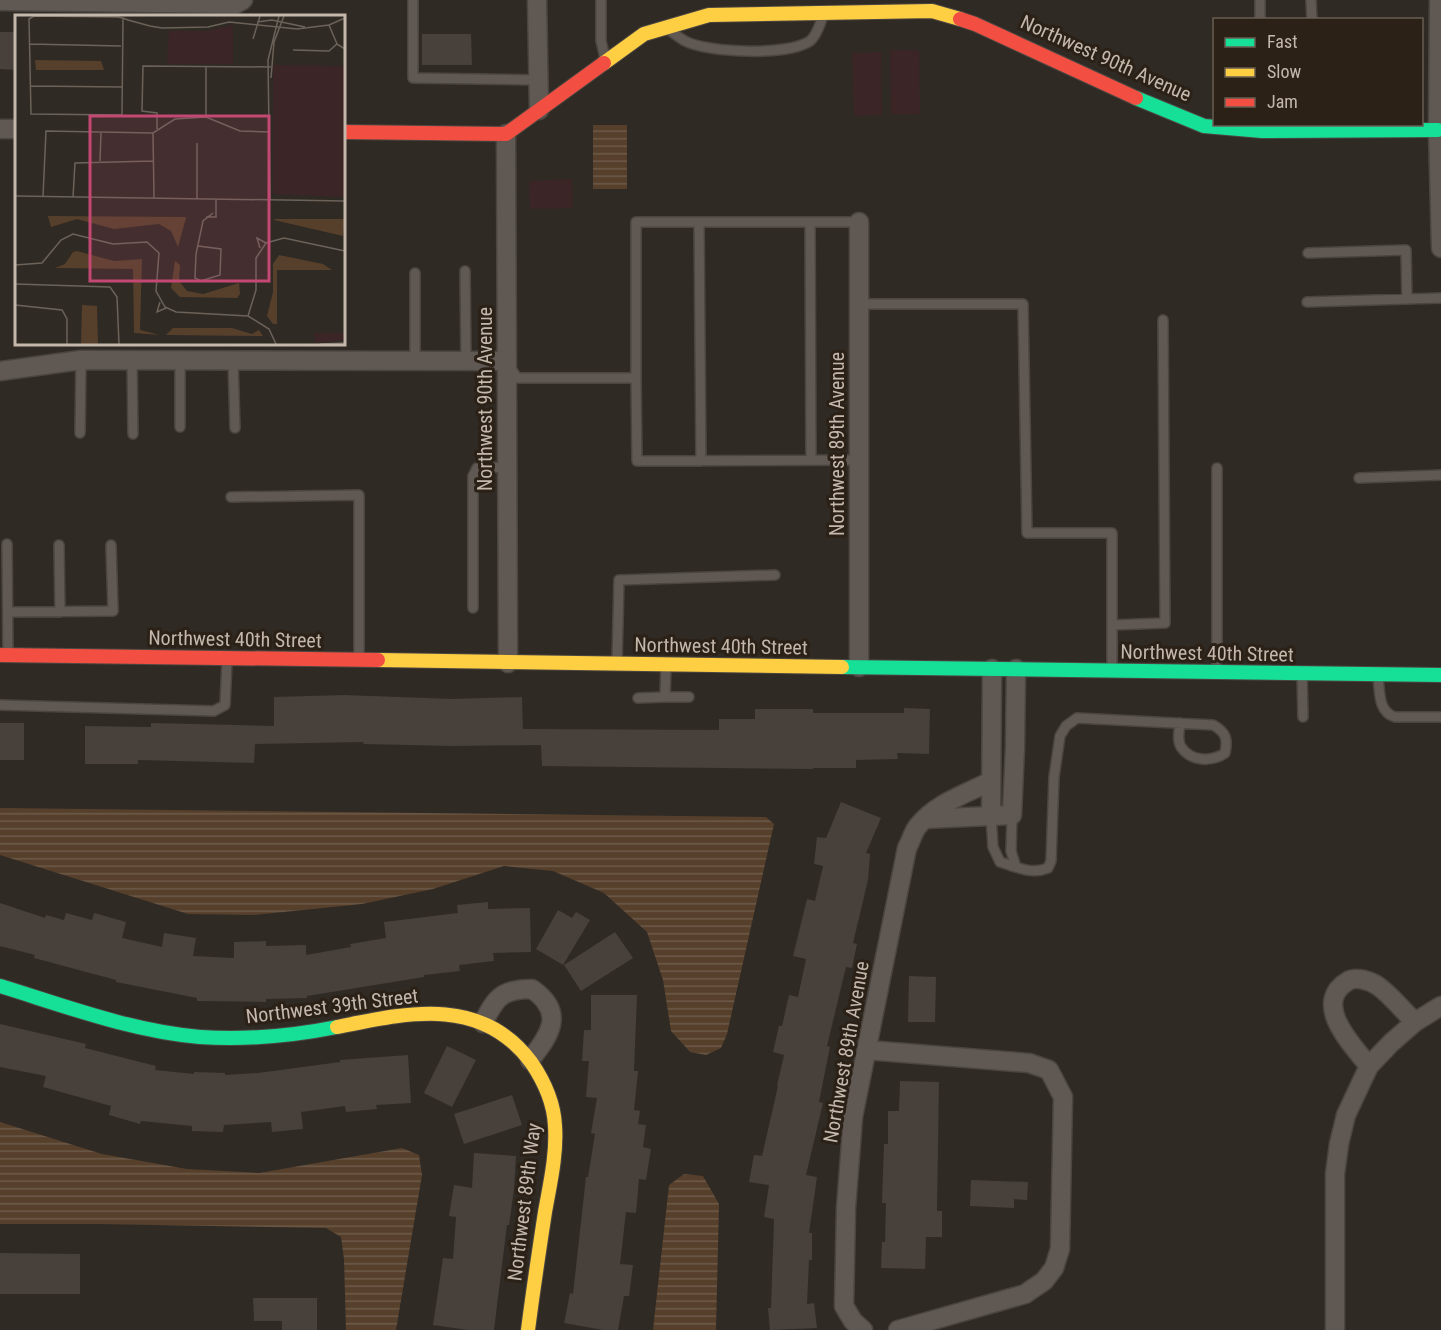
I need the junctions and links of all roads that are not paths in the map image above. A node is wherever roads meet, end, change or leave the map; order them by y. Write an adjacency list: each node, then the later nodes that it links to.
1 (243, 0): 8 (street)
2 (413, 0): 15 (lane)
3 (537, 0): 15 (street)
4 (601, 0): 14 (lane)
5 (1260, 0): 11 (lane)
6 (1311, 0): 12 (lane)
7 (1439, 0): 18 (street)
8 (0, 1)
9 (932, 5): 10 (street, Northwest 90th Avenue); 17 (street, Northwest 90th Avenue)
10 (824, 13): 13 (street, Northwest 90th Avenue); 13 (lane)
11 (1260, 18)
12 (1312, 18)
13 (665, 26): 14 (street, Northwest 90th Avenue)
14 (605, 61): 16 (street, Northwest 90th Avenue)
15 (538, 80): 16 (street)
16 (539, 110): 20 (street, Northwest 90th Avenue)
17 (1262, 128): 18 (street, Northwest 90th Avenue)
18 (1438, 130): 24 (street)
19 (345, 132): 20 (street)
20 (506, 134): 39 (street, Northwest 90th Avenue)
21 (699, 222): 22 (lane); 41 (lane); 48 (lane)
22 (810, 222): 23 (lane); 46 (lane)
23 (859, 222): 31 (street, Northwest 89th Avenue)
24 (1441, 248)
25 (1308, 253): 29 (lane)
26 (465, 271): 38 (lane)
27 (415, 273): 37 (lane)
28 (1441, 298): 29 (lane)
29 (1407, 299): 30 (lane)
30 (1307, 302)
31 (859, 304): 47 (street, Northwest 89th Avenue); 61 (lane)
32 (1163, 320): 61 (lane)
33 (81, 352): 34 (street); 40 (street); 44 (lane)
34 (132, 360): 35 (street); 45 (lane)
35 (180, 360): 36 (street); 42 (lane)
36 (233, 360): 37 (street); 43 (lane)
37 (415, 361): 38 (street)
38 (466, 361): 39 (street)
39 (507, 361): 41 (lane); 49 (street, Northwest 90th Avenue)
40 (0, 371)
41 (636, 378): 48 (lane)
42 (180, 427)
43 (235, 428)
44 (80, 433)
45 (133, 434)
46 (811, 460): 47 (lane); 48 (lane)
47 (859, 460): 68 (street, Northwest 89th Avenue)
48 (701, 461)
49 (508, 467): 58 (lane); 65 (street, Northwest 90th Avenue)
50 (1217, 468): 72 (lane)
51 (1441, 475): 52 (lane)
52 (1359, 477)
53 (231, 497): 64 (lane)
54 (7, 544): 59 (lane)
55 (59, 545): 60 (lane)
56 (111, 545): 60 (lane)
57 (775, 575): 66 (lane)
58 (473, 608)
59 (8, 612): 60 (lane); 62 (lane)
60 (60, 612)
61 (1112, 625): 71 (lane)
62 (4, 656): 63 (street, Northwest 40th Street)
63 (227, 659): 64 (street, Northwest 40th Street); 79 (lane)
64 (359, 661): 65 (street, Northwest 40th Street)
65 (508, 663): 66 (street, Northwest 40th Street)
66 (617, 664): 67 (street, Northwest 40th Street)
67 (666, 665): 68 (street, Northwest 40th Street); 76 (lane)
68 (859, 667): 69 (street, Northwest 40th Street)
69 (992, 669): 70 (street, Northwest 40th Street); 83 (street)
70 (1016, 669): 71 (street, Northwest 40th Street); 84 (street)
71 (1112, 671): 72 (street, Northwest 40th Street)
72 (1217, 673): 73 (street, Northwest 40th Street)
73 (1302, 674): 74 (street, Northwest 40th Street); 80 (lane)
74 (1378, 674): 75 (street, Northwest 40th Street); 81 (lane)
75 (1441, 675)
76 (665, 697): 77 (lane); 78 (lane)
77 (689, 697)
78 (638, 698)
79 (0, 705)
80 (1303, 717)
81 (1441, 717)
82 (1180, 723): 82 (lane); 87 (lane)
83 (991, 781): 85 (street); 86 (street, Northwest 89th Avenue)
84 (1012, 815): 85 (street); 87 (lane)
85 (991, 816): 86 (street); 87 (lane)
86 (926, 819): 93 (street, Northwest 89th Avenue)
87 (1016, 867)
88 (0, 986): 90 (street, Northwest 39th Street)
89 (1441, 1006): 91 (street)
90 (459, 1016): 92 (street, Northwest 89th Way)
91 (1415, 1022): 95 (street); 95 (street)
92 (483, 1023): 94 (street, Northwest 89th Way); 94 (street)
93 (867, 1050): 97 (street, Northwest 89th Avenue); 98 (street)
94 (530, 1060): 96 (street, Northwest 89th Way)
95 (1369, 1066): 99 (street)
96 (528, 1330)
97 (864, 1330)
98 (898, 1330)
99 (1335, 1330)

